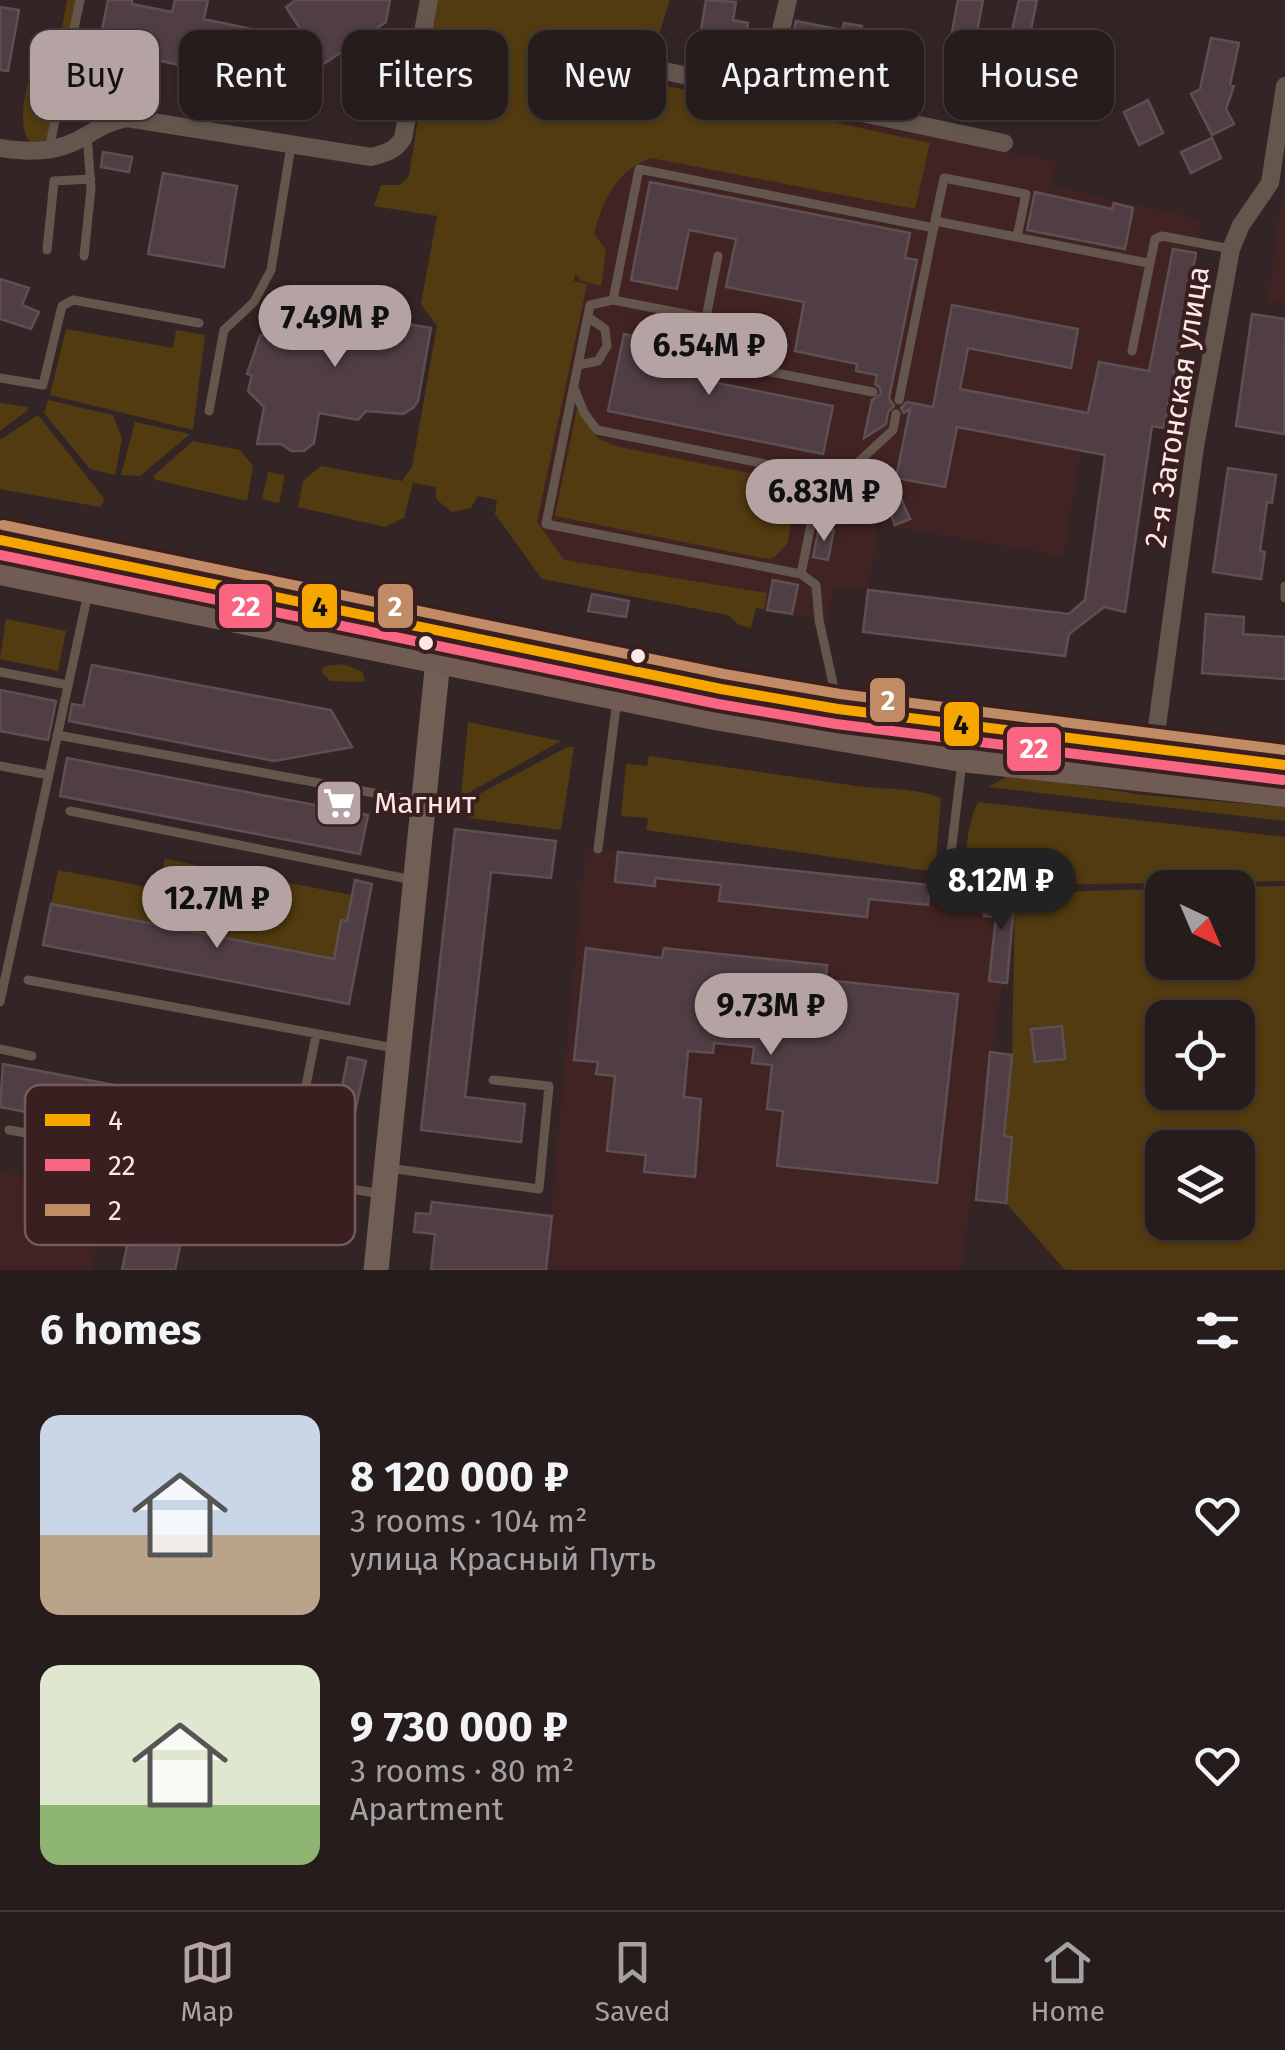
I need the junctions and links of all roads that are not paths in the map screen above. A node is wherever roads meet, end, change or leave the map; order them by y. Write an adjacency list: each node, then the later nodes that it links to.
1 (80, 0): 11 (lane)
2 (429, 0): 9 (street)
3 (788, 0): 4 (street)
4 (781, 30)
5 (1285, 86): 13 (street, 2-я Затонская улица)
6 (890, 120): 8 (street)
7 (87, 134): 9 (street); 11 (street); 12 (lane)
8 (1004, 143)
9 (291, 146): 31 (lane)
10 (0, 148): 11 (street)
11 (48, 150)
12 (91, 179): 17 (lane); 18 (lane)
13 (1278, 183): 16 (street, 2-я Затонская улица)
14 (934, 224): 15 (lane); 15 (lane); 21 (lane); 30 (lane)
15 (1017, 237): 20 (lane)
16 (1231, 249): 20 (lane); 47 (street, 2-я Затонская улица)
17 (47, 250)
18 (84, 256)
19 (718, 256): 23 (lane)
20 (1148, 263): 25 (lane)
21 (613, 300): 22 (lane); 23 (lane)
22 (588, 317): 26 (lane); 26 (lane)
23 (706, 318): 29 (lane)
24 (199, 323): 27 (lane)
25 (1132, 351)
26 (578, 365): 28 (lane)
27 (0, 378)
28 (574, 386): 33 (lane); 36 (lane)
29 (873, 392)
30 (896, 398)
31 (209, 411)
32 (896, 414): 33 (lane)
33 (820, 475): 36 (lane)
34 (0, 540): 44 (main road)
35 (0, 571): 38 (main road)
36 (801, 574): 44 (lane)
37 (1285, 586): 39 (lane)
38 (88, 590): 40 (main road); 42 (lane)
39 (1285, 598)
40 (438, 660): 43 (main road); 53 (street)
41 (0, 672): 42 (lane)
42 (68, 686): 46 (lane)
43 (617, 697): 48 (main road); 55 (lane)
44 (838, 709): 45 (main road)
45 (965, 725): 47 (main road); 48 (street)
46 (57, 735): 51 (lane); 53 (lane)
47 (1154, 748): 49 (main road)
48 (962, 758): 52 (main road); 57 (lane)
49 (1285, 765)
50 (0, 766): 51 (lane)
51 (49, 775): 59 (lane)
52 (1285, 792)
53 (423, 802): 56 (street)
54 (70, 811): 56 (lane)
55 (598, 849)
56 (416, 880): 62 (street)
57 (946, 894)
58 (28, 980): 60 (lane)
59 (0, 1002)
60 (316, 1034): 62 (lane); 65 (lane)
61 (0, 1049): 63 (lane)
62 (398, 1049): 68 (street)
63 (32, 1056)
64 (493, 1080): 68 (lane)
65 (306, 1085)
66 (9, 1130): 67 (lane)
67 (25, 1133)
68 (386, 1168): 70 (street)
69 (355, 1189): 70 (lane)
70 (384, 1194): 71 (street)
71 (376, 1270)

